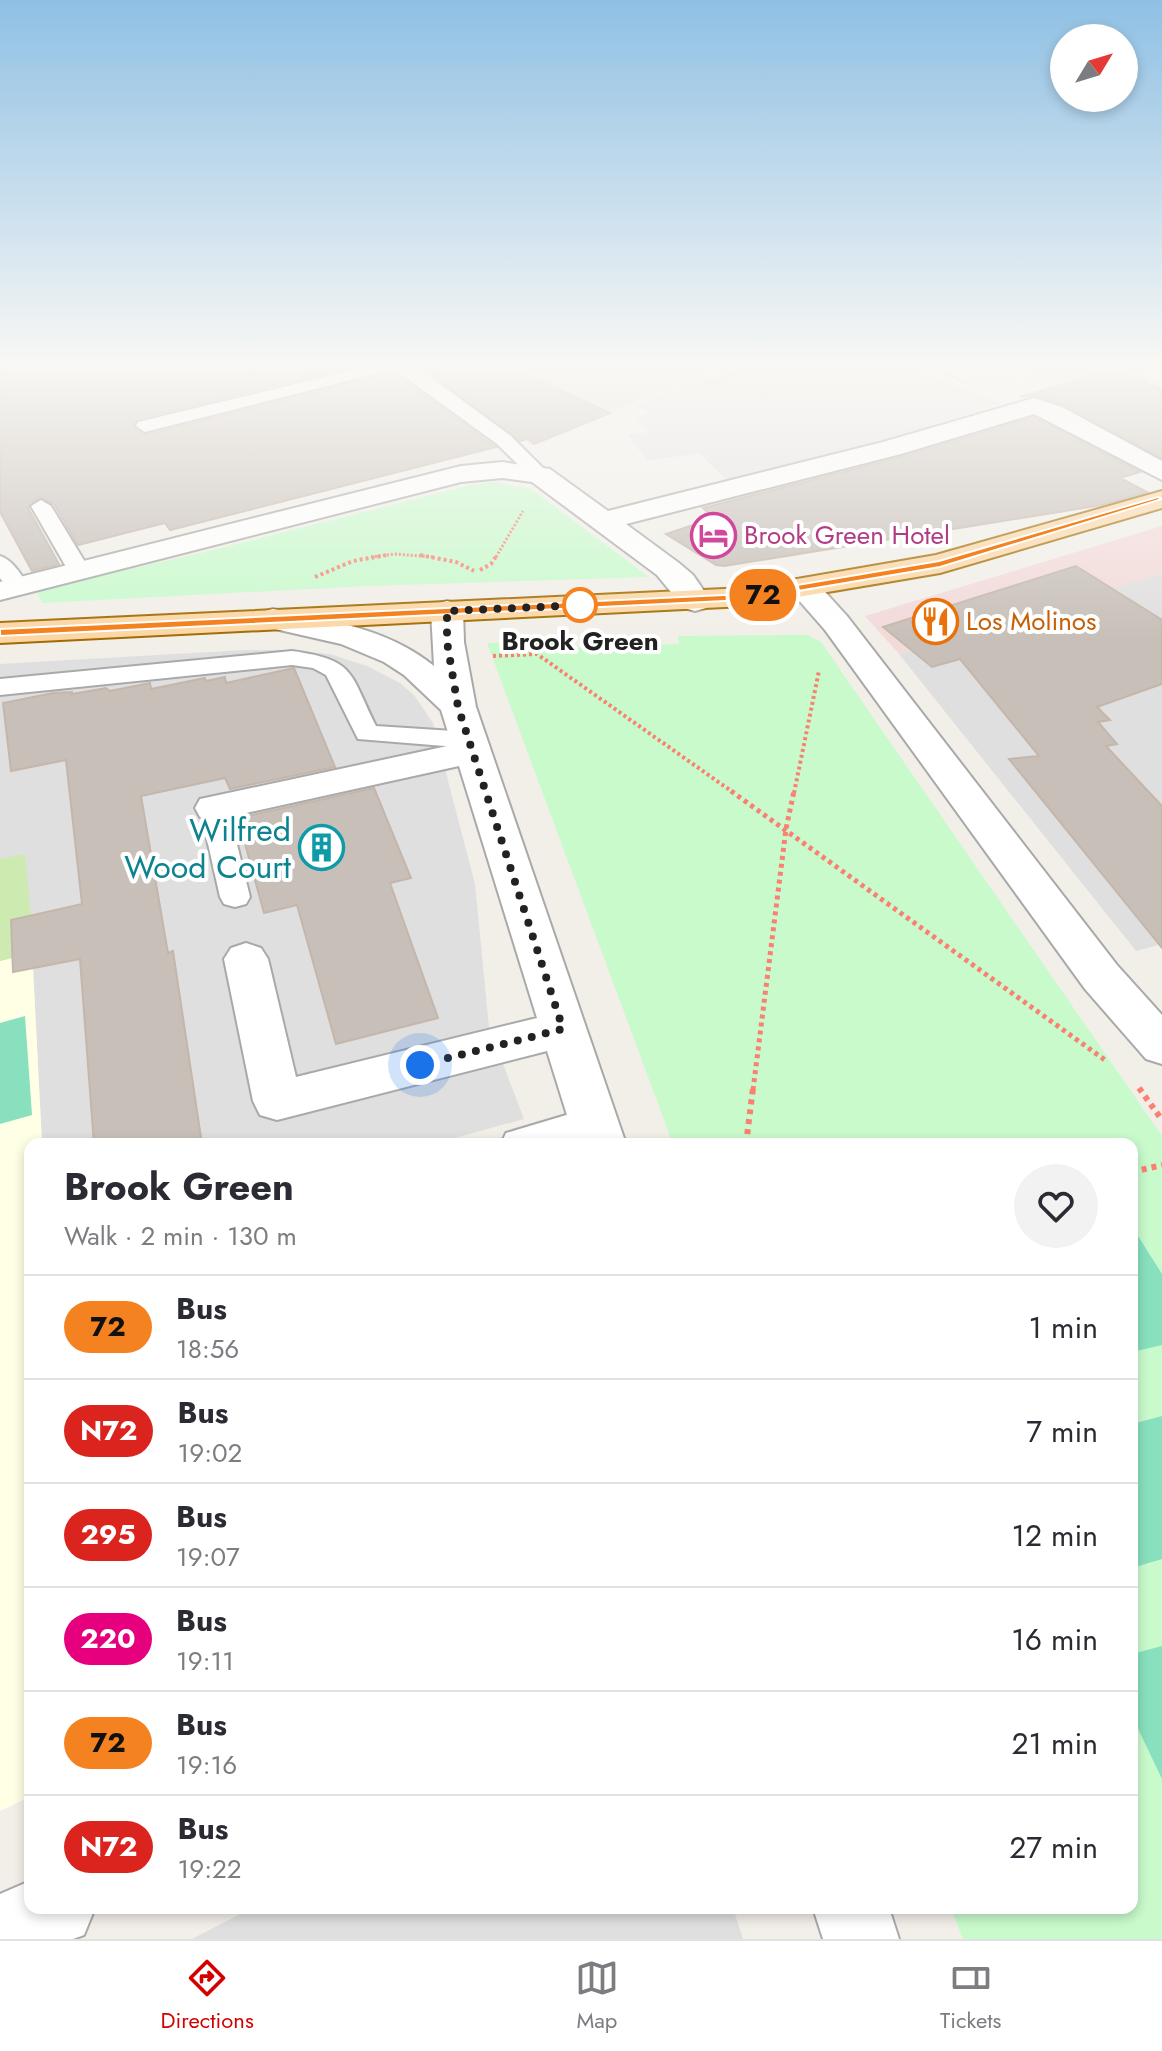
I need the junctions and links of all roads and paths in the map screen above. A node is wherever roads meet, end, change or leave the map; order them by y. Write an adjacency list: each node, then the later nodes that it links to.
1 (523, 458): 4 (lane)
2 (851, 458): 7 (street)
3 (1116, 458): 5 (street)
4 (546, 480): 7 (street); 8 (street); 9 (path)
5 (1162, 493): 13 (main road)
6 (41, 506): 8 (lane)
7 (605, 521): 14 (street)
8 (80, 572): 12 (street)
9 (476, 572): 10 (path); 11 (path)
10 (313, 578)
11 (485, 579)
12 (6, 580)
13 (805, 589): 14 (main road); 31 (street)
14 (695, 601): 15 (main road)
15 (447, 611): 16 (main road); 23 (street)
16 (273, 619): 17 (main road); 18 (street)
17 (0, 633)
18 (355, 636): 21 (lane); 23 (street)
19 (484, 657): 25 (path)
20 (821, 661): 25 (path)
21 (319, 662): 22 (lane); 23 (lane)
22 (0, 687)
23 (466, 733): 24 (street); 29 (street)
24 (214, 808): 26 (lane)
25 (786, 829): 32 (path); 35 (path)
26 (235, 897)
27 (246, 959): 29 (street)
28 (1162, 1006): 30 (street)
29 (563, 1029): 33 (street)
30 (1162, 1032)
31 (1162, 1046)
32 (1109, 1063)
33 (597, 1133): 34 (lane)
34 (562, 1138)
35 (747, 1138)
36 (1162, 1165): 37 (path)
37 (1138, 1171)
38 (43, 1914): 40 (street)
39 (853, 1914): 41 (street)
40 (0, 1932)
41 (861, 1939)

